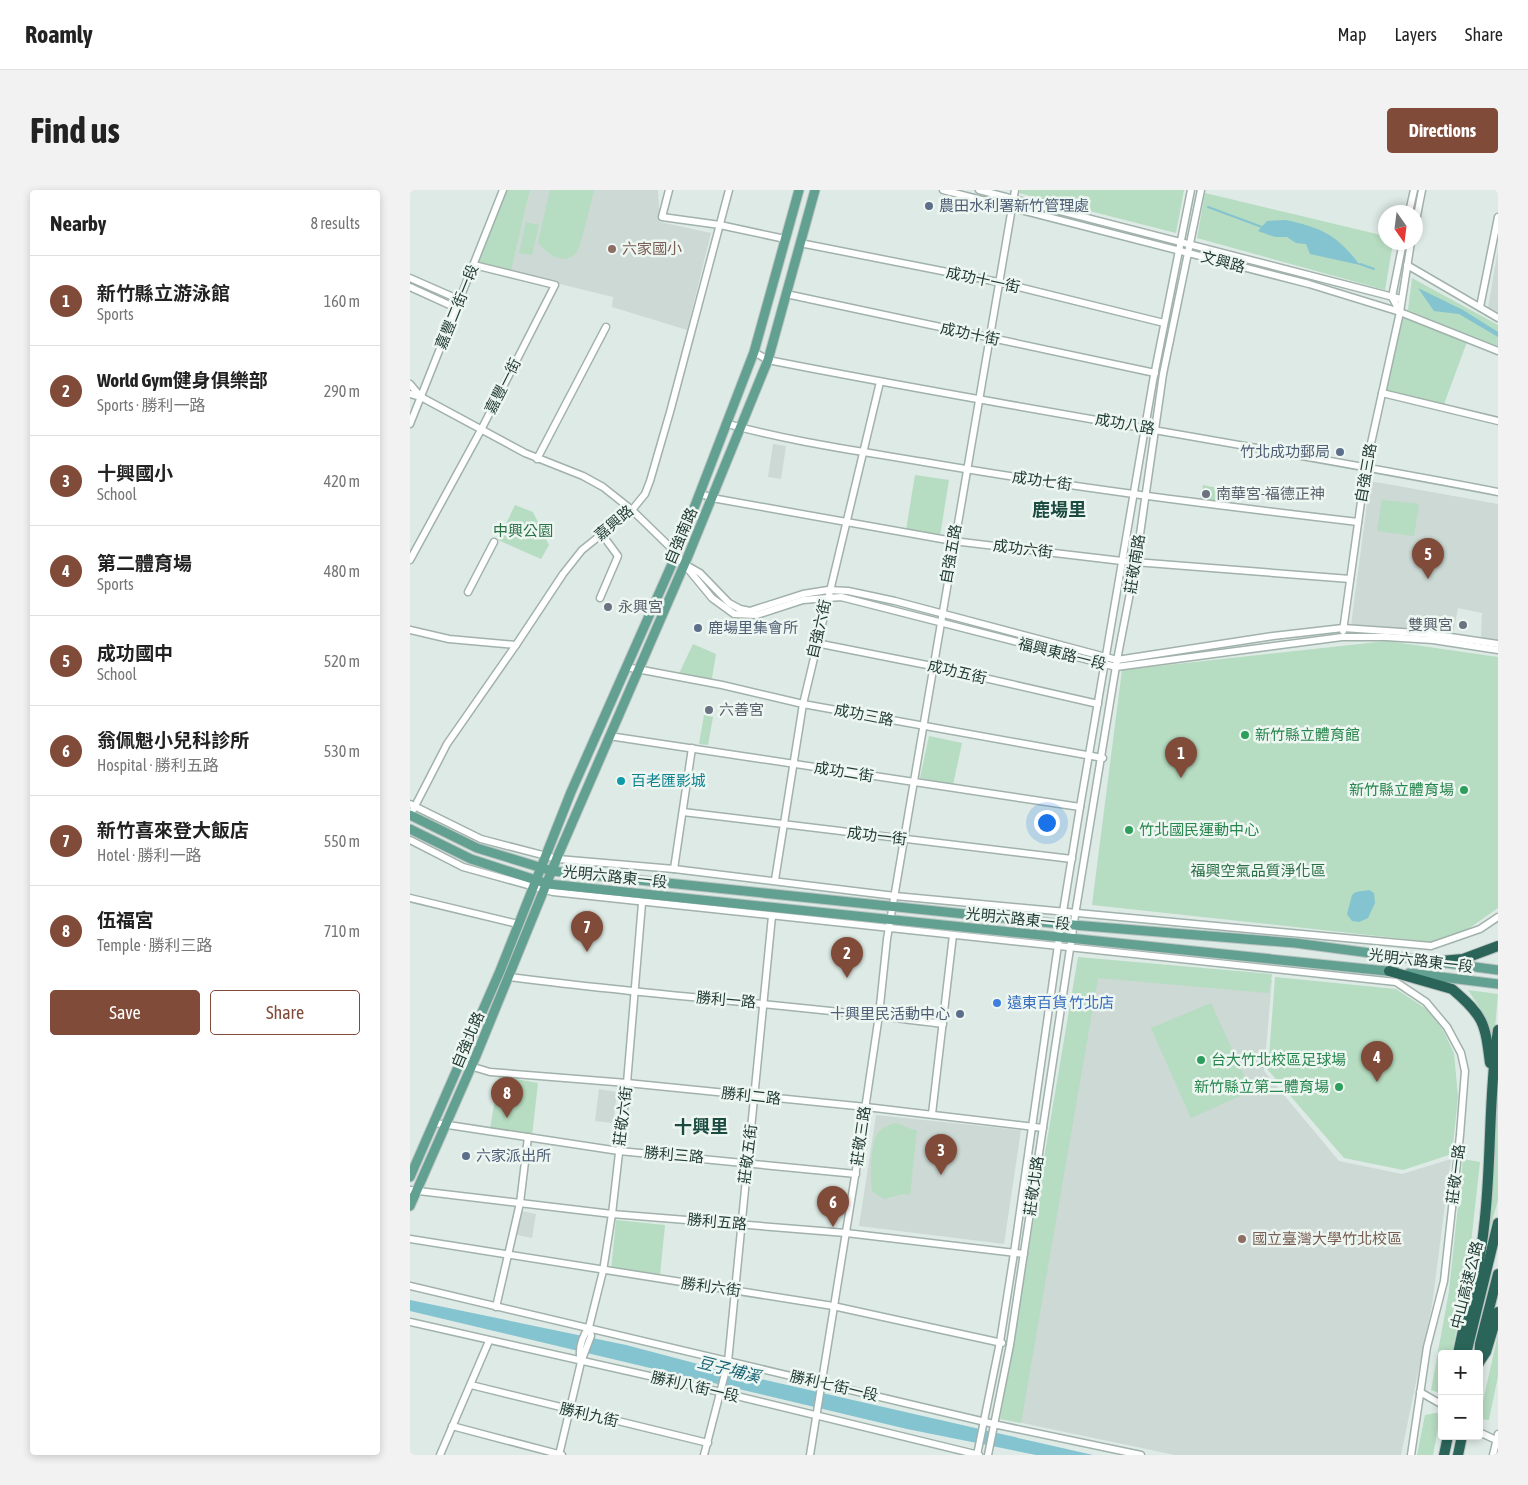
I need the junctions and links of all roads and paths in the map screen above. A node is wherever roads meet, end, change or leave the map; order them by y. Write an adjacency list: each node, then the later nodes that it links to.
1 (503, 190): 27 (street, 嘉豐二街一段)
2 (669, 190): 18 (street)
3 (729, 190): 18 (street, 嘉興路)
4 (799, 190): 19 (main road, 自強南路)
5 (815, 190): 21 (main road, 自強南路)
6 (943, 190): 16 (street, 文興路)
7 (979, 190): 13 (street, 文興路)
8 (1015, 190): 13 (street, 自強五路)
9 (1191, 190): 20 (street, 莊敬南路)
10 (1201, 190): 22 (street, 莊敬南路)
11 (1414, 190): 14 (street)
12 (1422, 190): 15 (street)
13 (1013, 200): 16 (street, 自強五路); 20 (street, 文興路)
14 (1411, 205)
15 (1419, 205)
16 (1010, 208): 23 (street, 文興路); 30 (street, 自強五路)
17 (1498, 217): 37 (street)
18 (720, 225): 19 (street); 69 (street, 嘉興路)
19 (785, 239): 44 (main road, 自強南路)
20 (1182, 241): 22 (street, 文興路); 23 (street, 莊敬南路)
21 (800, 243): 30 (street, 成功十一街); 32 (main road, 自強南路)
22 (1191, 243): 26 (street, 莊敬南路); 33 (street, 文興路)
23 (1180, 250): 26 (street, 文興路); 40 (street, 莊敬南路)
24 (1401, 250): 33 (street)
25 (1410, 250): 28 (street, 自強三路)
26 (1188, 253): 38 (street, 文興路); 59 (street, 莊敬南路)
27 (474, 265): 35 (street, 嘉豐二街一段); 58 (street, 嘉豐一街)
28 (1407, 265): 34 (street, 自強三路); 37 (street)
29 (410, 278): 35 (street)
30 (998, 282): 40 (street, 成功十一街); 42 (street, 自強五路)
31 (410, 287): 36 (street)
32 (786, 294): 42 (street, 成功十街); 45 (main road, 自強南路)
33 (1392, 297): 34 (street, 文興路); 38 (street)
34 (1401, 299): 38 (street, 自強三路)
35 (460, 300): 36 (street, 嘉豐二街一段)
36 (456, 308): 51 (street, 嘉豐二街一段)
37 (1480, 308): 39 (street)
38 (1400, 312): 43 (street, 文興路); 49 (street, 自強三路)
39 (1498, 318)
40 (1164, 323): 46 (street, 莊敬南路)
41 (606, 328): 61 (street)
42 (988, 338): 46 (street, 成功十街); 52 (street, 自強五路)
43 (1498, 350)
44 (754, 352): 45 (street, 成功八路); 55 (main road, 自強南路)
45 (768, 360): 47 (street, 成功八路); 56 (main road, 自強南路)
46 (1155, 373): 57 (street, 莊敬南路)
47 (880, 382): 52 (street, 成功八路); 60 (street, 自強六街)
48 (410, 384): 51 (street)
49 (1382, 393): 53 (street); 62 (street, 自強三路)
50 (410, 394): 51 (street)
51 (421, 397): 54 (street, 嘉豐二街一段); 58 (street, 福興東路一段)
52 (978, 398): 57 (street, 成功八路); 63 (street, 自強五路)
53 (1498, 421)
54 (410, 424)
55 (728, 424): 56 (street, 成功七街); 65 (main road, 自強南路)
56 (740, 428): 60 (street, 成功七街); 68 (main road, 自強南路)
57 (1145, 428): 59 (street, 成功八路); 66 (street, 莊敬南路)
58 (481, 430): 61 (street, 福興東路一段); 76 (street, 嘉豐一街)
59 (1154, 430): 62 (street, 成功八路); 67 (street, 莊敬南路)
60 (862, 452): 63 (street, 成功七街); 70 (street, 自強六街)
61 (537, 459): 69 (street, 福興東路一段)
62 (1366, 466): 64 (street, 成功八路); 71 (street, 自強三路)
63 (966, 470): 66 (street, 成功七街); 73 (street, 自強五路)
64 (1498, 492)
65 (700, 493): 68 (street, 成功六街); 75 (main road, 自強南路)
66 (1134, 494): 67 (street, 成功七街); 77 (street, 莊敬南路)
67 (1145, 496): 71 (street, 成功七街); 78 (street, 莊敬南路)
68 (712, 498): 70 (street, 成功六街); 79 (main road, 自強南路)
69 (632, 510): 72 (street, 嘉興路); 75 (street, 福興東路一段)
70 (846, 522): 73 (street, 成功六街); 82 (street, 自強六街)
71 (1358, 522): 80 (street, 自強三路)
72 (601, 533): 83 (street); 91 (street, 嘉興路)
73 (953, 541): 77 (street, 成功六街); 84 (street, 自強五路)
74 (494, 542): 81 (street)
75 (676, 555): 79 (street, 福興東路一段); 96 (main road, 自強南路)
76 (410, 560)
77 (1122, 561): 78 (street, 成功六街); 94 (street, 莊敬南路)
78 (1136, 562): 80 (street, 成功六街); 93 (street, 莊敬南路)
79 (684, 564): 82 (street, 福興東路一段); 98 (main road, 自強南路)
80 (1350, 579): 86 (street, 自強三路)
81 (468, 592)
82 (827, 593): 84 (street, 福興東路一段); 85 (street, 福興東路一段); 89 (street, 自強六街)
83 (600, 598)
84 (941, 614): 85 (street, 自強五路); 94 (street, 福興東路一段)
85 (940, 621): 94 (street, 福興東路一段); 95 (street, 自強五路)
86 (1344, 628): 88 (street, 自強三路); 90 (street, 福興東路一段); 93 (street, 福興東路一段)
87 (410, 630): 91 (street)
88 (1342, 637): 92 (street, 福興東路一段); 97 (street, 福興東路一段)
89 (816, 642): 95 (street, 成功五街); 99 (street, 自強六街)
90 (1498, 644)
91 (516, 645): 109 (street, 嘉興路)
92 (1498, 650)
93 (1117, 660): 94 (street, 福興東路一段); 97 (street, 莊敬南路)
94 (1106, 662): 97 (street, 福興東路一段); 100 (street, 莊敬南路)
95 (932, 666): 100 (street, 成功五街); 101 (street, 自強五路)
96 (626, 667): 98 (street, 成功三路); 115 (main road, 自強南路)
97 (1116, 667): 105 (street, 莊敬南路)
98 (637, 670): 99 (street, 成功三路); 102 (main road, 自強南路)
99 (802, 704): 101 (street, 成功三路); 106 (street, 自強六街)
100 (1098, 704): 104 (street, 莊敬南路)
101 (922, 726): 104 (street, 成功三路); 107 (street, 自強五路)
102 (609, 736): 103 (street, 成功二街); 116 (main road, 自強南路)
103 (692, 748): 106 (street, 成功二街); 110 (street)
104 (1088, 756): 105 (street, 成功三路); 108 (street, 莊敬南路)
105 (1103, 758): 129 (street, 莊敬南路)
106 (792, 764): 107 (street, 成功二街); 111 (street, 自強六街)
107 (913, 783): 108 (street, 成功二街); 113 (street, 自強五路)
108 (1080, 807): 117 (street, 莊敬南路)
109 (411, 811): 115 (street, 光明六路東一段); 118 (main road, 光明六路東一段)
110 (683, 812): 111 (street, 成功一街); 119 (street)
111 (784, 825): 113 (street, 成功一街); 121 (street, 自強六街)
112 (410, 830): 122 (main road, 光明六路東一段)
113 (904, 839): 117 (street, 成功一街); 124 (street, 自強五路)
114 (410, 840): 122 (street)
115 (546, 856): 116 (street, 光明六路東一段); 118 (main road, 自強南路)
116 (558, 859): 119 (street, 光明六路東一段); 120 (main road, 自強南路)
117 (1072, 859): 128 (street, 莊敬南路)
118 (541, 868): 120 (main road, 光明六路東一段); 122 (main road, 自強南路)
119 (674, 869): 121 (street, 光明六路東一段)
120 (552, 871): 123 (main road, 自強南路); 127 (main road, 光明六路東一段)
121 (775, 880): 124 (street, 光明六路東一段)
122 (534, 884): 123 (main road, 光明六路東一段); 132 (main road, 自強北路)
123 (546, 887): 126 (street, 光明六路東一段); 133 (main road, 光明六路東一段); 145 (main road, 自強北路)
124 (895, 896): 127 (street, 自強五路); 128 (street, 光明六路東一段)
125 (410, 898): 132 (street)
126 (642, 903): 130 (street, 光明六路東一段); 148 (street, 莊敬六街)
127 (893, 906): 133 (street, 自強五路); 134 (main road, 光明六路東一段)
128 (1063, 912): 129 (street, 光明六路東一段); 134 (street, 莊敬南路)
129 (1076, 914): 135 (street, 莊敬南路); 136 (street, 光明六路東一段)
130 (772, 916): 133 (street, 光明六路東一段); 149 (street, 莊敬五街)
131 (1498, 917): 136 (street, 光明六路東一段)
132 (518, 924): 153 (main road, 自強北路)
133 (890, 924): 137 (street, 光明六路東一段); 138 (main road, 光明六路東一段); 150 (street, 莊敬三路)
134 (1060, 924): 135 (main road, 光明六路東一段); 138 (street, 莊敬南路)
135 (1074, 925): 139 (main road, 光明六路東一段); 140 (street, 莊敬南路)
136 (1277, 933): 139 (street)
137 (953, 935): 138 (street, 光明六路東一段); 151 (street)
138 (1058, 942): 140 (main road, 光明六路東一段); 162 (street, 莊敬北路)
139 (1295, 943): 142 (main road, 光明六路東一段)
140 (1071, 944): 144 (main road, 光明六路東一段); 146 (street, 光明六路東一段); 163 (street, 莊敬北路)
141 (1498, 946): 142 (highway)
142 (1430, 962): 143 (main road, 光明六路東一段)
143 (1498, 970)
144 (1389, 971): 147 (main road, 光明六路東一段); 155 (highway)
145 (510, 977): 148 (street, 勝利一路); 154 (main road, 自強北路)
146 (1396, 982): 200 (street, 莊敬一路)
147 (1498, 984)
148 (635, 992): 149 (street, 勝利一路); 156 (street, 莊敬六街)
149 (765, 1004): 150 (street, 勝利一路); 157 (street, 莊敬五街)
150 (879, 1015): 151 (street, 勝利一路); 158 (street, 莊敬三路)
151 (943, 1024): 159 (street)
152 (1498, 1030): 155 (highway)
153 (460, 1063): 154 (street, 勝利二路); 160 (main road, 自強北路)
154 (471, 1068): 156 (street, 勝利二路); 161 (main road, 自強北路)
155 (1492, 1079): 192 (highway)
156 (627, 1083): 157 (street, 勝利二路); 165 (street, 莊敬六街)
157 (755, 1096): 158 (street, 勝利二路); 166 (street, 莊敬五街)
158 (866, 1107): 159 (street, 勝利二路); 167 (street, 莊敬三路)
159 (932, 1114): 162 (street, 勝利二路)
160 (434, 1123): 161 (street, 勝利三路); 168 (main road, 自強北路)
161 (446, 1126): 164 (street, 勝利三路); 169 (main road, 自強北路)
162 (1032, 1127): 163 (street, 勝利二路); 177 (street, 莊敬北路)
163 (1043, 1128): 178 (street, 莊敬北路)
164 (528, 1137): 165 (street, 勝利三路); 170 (street)
165 (619, 1151): 166 (street, 勝利三路); 172 (street, 莊敬六街)
166 (746, 1161): 167 (street, 勝利三路); 174 (street, 莊敬五街)
167 (856, 1174): 175 (street, 莊敬三路)
168 (410, 1177)
169 (413, 1191): 170 (street, 勝利五路); 171 (main road, 自強北路)
170 (520, 1203): 172 (street, 勝利五路); 179 (street)
171 (410, 1206)
172 (612, 1214): 174 (street, 勝利五路); 180 (street, 莊敬六街)
173 (1498, 1223): 193 (highway, 中山高速公路)
174 (740, 1224): 175 (street, 勝利五路); 183 (street, 莊敬五街)
175 (846, 1233): 177 (street, 勝利五路); 185 (street, 莊敬三路)
176 (410, 1239): 179 (street, 勝利六街)
177 (1014, 1253): 178 (street, 勝利五路); 190 (street, 莊敬北路)
178 (1024, 1254): 191 (street, 莊敬北路)
179 (508, 1256): 180 (street, 勝利六街); 184 (street)
180 (603, 1271): 183 (street, 勝利六街); 188 (street, 莊敬六街)
181 (1498, 1274): 194 (highway, 中山高速公路)
182 (410, 1286): 184 (street, 勝利七街一段)
183 (734, 1290): 185 (street, 勝利六街); 197 (street, 莊敬五街)
184 (496, 1306): 188 (street, 勝利七街一段)
185 (833, 1306): 190 (street, 勝利六街); 198 (street, 莊敬三路)
186 (1498, 1312): 195 (highway)
187 (410, 1322): 189 (street, 勝利八街一段)
188 (589, 1327): 196 (street); 197 (street, 勝利七街一段)
189 (489, 1341): 196 (street, 勝利八街一段); 199 (street)
190 (1000, 1342): 191 (street, 勝利六街); 205 (street, 莊敬北路)
191 (1010, 1345): 207 (street, 莊敬北路)
192 (1459, 1350)
193 (1467, 1350)
194 (1480, 1350)
195 (1483, 1357)
196 (581, 1362): 201 (street, 勝利八街一段); 203 (street)
197 (728, 1362): 198 (street, 勝利七街一段); 201 (street, 莊敬五街)
198 (822, 1382): 204 (street, 莊敬三路); 205 (street, 勝利七街一段)
199 (470, 1385): 203 (street, 勝利九街); 206 (street)
200 (1420, 1392): 202 (street); 221 (street, 莊敬一路)
201 (721, 1393): 204 (street, 勝利八街一段); 213 (street)
202 (1438, 1402)
203 (570, 1411): 213 (street, 勝利九街); 216 (street)
204 (815, 1415): 218 (street); 219 (street, 勝利八街一段)
205 (982, 1425): 207 (street, 勝利七街一段); 219 (street, 莊敬北路)
206 (452, 1426): 215 (street); 216 (street)
207 (993, 1427): 214 (street, 莊敬北路); 220 (street, 勝利七街一段)
208 (1483, 1433): 209 (street)
209 (1497, 1437): 225 (street)
210 (1442, 1440): 222 (highway)
211 (1447, 1440): 223 (highway)
212 (1461, 1440): 224 (highway)
213 (708, 1443): 217 (street)
214 (989, 1452)
215 (440, 1455)
216 (561, 1455)
217 (704, 1455)
218 (810, 1455)
219 (978, 1455)
220 (1141, 1455)
221 (1411, 1455)
222 (1440, 1455)
223 (1444, 1455)
224 (1458, 1455)
225 (1493, 1455)

